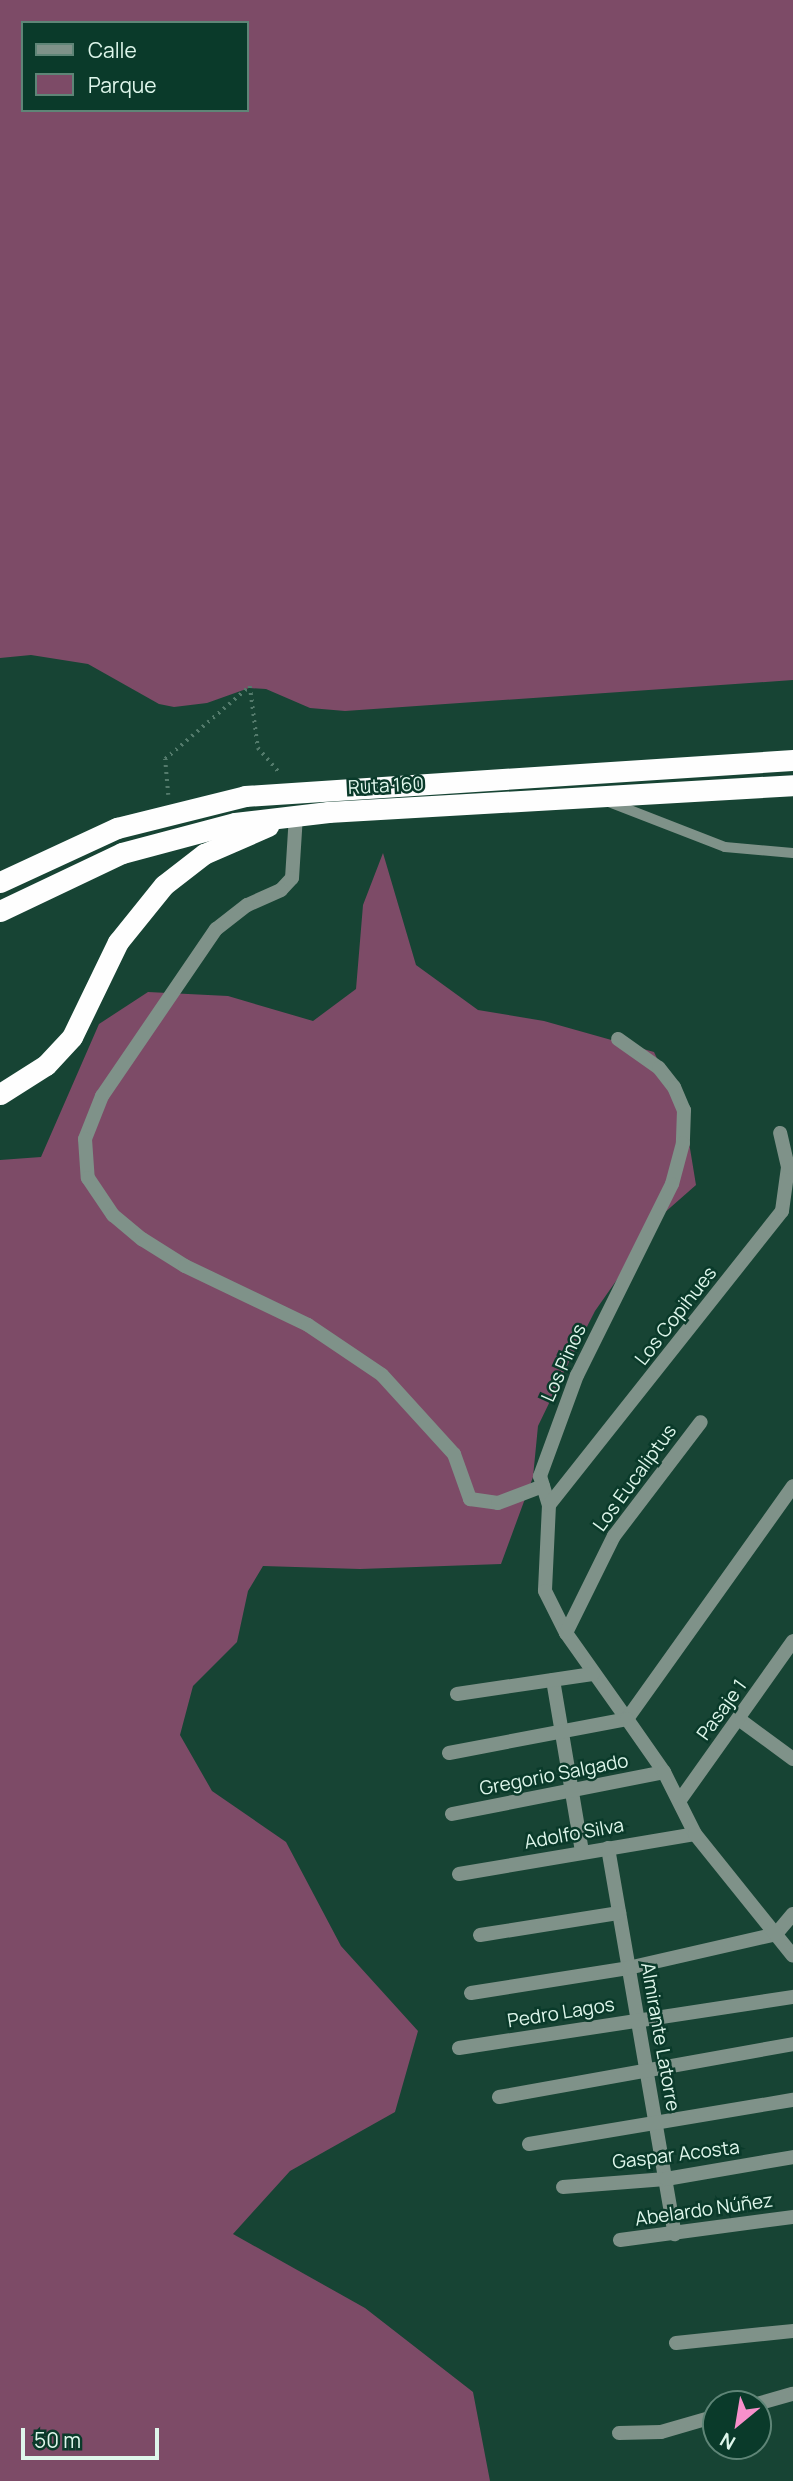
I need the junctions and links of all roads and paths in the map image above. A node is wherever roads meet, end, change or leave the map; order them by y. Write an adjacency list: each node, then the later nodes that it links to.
1 (793, 760): 5 (highway, Ruta 160)
2 (283, 775): 5 (path)
3 (793, 785): 4 (highway, Ruta 160)
4 (589, 797): 6 (highway, Ruta 160); 7 (lane)
5 (170, 811): 8 (highway, Ruta 160)
6 (296, 815): 9 (highway, Ruta 160); 11 (highway); 14 (street)
7 (793, 853)
8 (0, 882)
9 (0, 911)
10 (618, 1039): 14 (street, Los Pinos)
11 (0, 1094)
12 (780, 1133): 16 (street, Los Copihues)
13 (701, 1422): 17 (street, Los Eucaliptus)
14 (543, 1486): 16 (street, Los Pinos)
15 (793, 1486): 22 (street)
16 (549, 1505): 17 (street, Los Pinos)
17 (566, 1633): 19 (street, Los Pinos)
18 (793, 1641): 23 (street, Pasaje 1)
19 (593, 1674): 20 (street); 22 (street, Los Pinos)
20 (553, 1680): 21 (street); 24 (street)
21 (457, 1694)
22 (627, 1719): 24 (street); 27 (street, Los Pinos)
23 (740, 1720): 26 (street); 29 (street, Pasaje 1)
24 (563, 1733): 25 (street); 28 (street)
25 (449, 1753)
26 (793, 1759)
27 (664, 1772): 28 (street, Gregorio Salgado); 29 (street, Los Pinos)
28 (573, 1792): 30 (street, Gregorio Salgado); 33 (street)
29 (680, 1800): 31 (street, Los Pinos)
30 (452, 1814)
31 (695, 1834): 32 (street, Adolfo Silva); 37 (street, Los Pinos)
32 (608, 1848): 33 (street, Adolfo Silva); 35 (street, Almirante Latorre)
33 (582, 1851): 34 (street, Adolfo Silva)
34 (459, 1874)
35 (619, 1913): 38 (street); 40 (street, Almirante Latorre)
36 (793, 1914): 37 (street)
37 (776, 1934): 39 (street, Los Pinos); 40 (street)
38 (480, 1935)
39 (793, 1956)
40 (628, 1968): 41 (street); 43 (street, Almirante Latorre)
41 (471, 1993)
42 (793, 1997): 43 (street, Pedro Lagos)
43 (638, 2020): 45 (street, Pedro Lagos); 46 (street, Almirante Latorre)
44 (793, 2044): 46 (street)
45 (459, 2048)
46 (646, 2070): 47 (street); 49 (street, Almirante Latorre)
47 (499, 2097)
48 (793, 2100): 49 (street)
49 (656, 2123): 50 (street); 52 (street, Almirante Latorre)
50 (529, 2144)
51 (793, 2157): 52 (street, Gaspar Acosta)
52 (666, 2179): 53 (street, Gaspar Acosta); 55 (street, Almirante Latorre)
53 (563, 2186)
54 (793, 2217): 55 (street, Abelardo Núñez)
55 (674, 2234): 56 (street, Abelardo Núñez)
56 (621, 2241)
57 (793, 2331): 58 (street)
58 (676, 2343)
59 (793, 2394): 60 (street)
60 (772, 2400)
61 (702, 2420): 62 (street)
62 (619, 2433)

